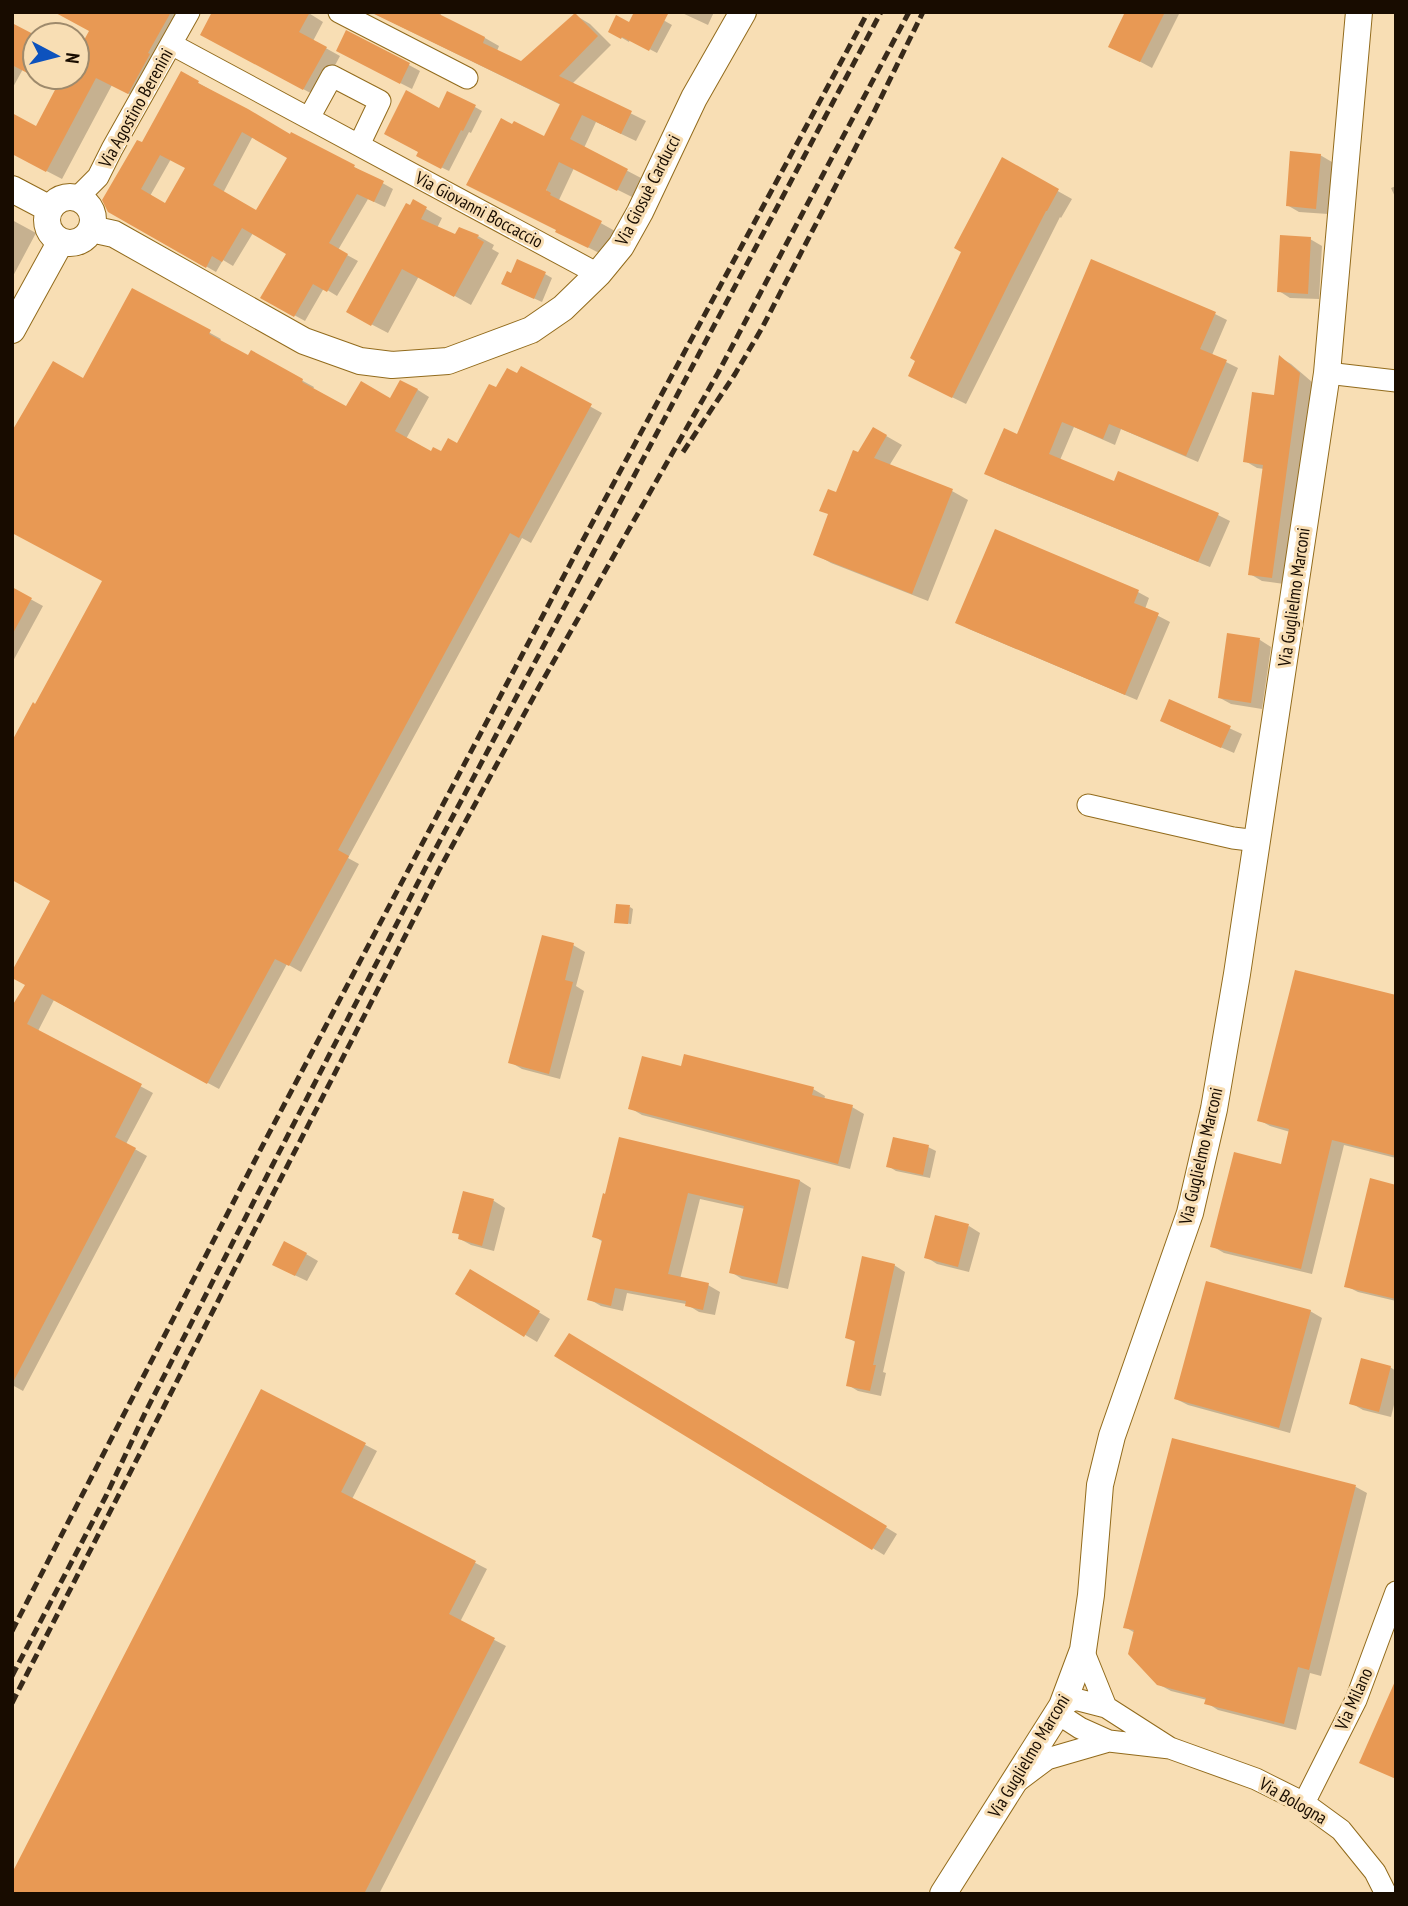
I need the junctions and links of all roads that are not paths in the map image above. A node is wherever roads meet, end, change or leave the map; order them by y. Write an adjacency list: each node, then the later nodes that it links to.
1 (189, 12): 5 (street, Via Agostino Berenini)
2 (339, 12): 6 (street)
3 (743, 12): 14 (street, Via Giosuè Carducci)
4 (1359, 12): 16 (street, Via Guglielmo Marconi)
5 (171, 44): 7 (street, Via Giovanni Boccaccio); 10 (street, Via Agostino Berenini)
6 (467, 78)
7 (309, 118): 8 (street, Via Giovanni Boccaccio); 8 (street)
8 (359, 145): 14 (street, Via Giovanni Boccaccio)
9 (12, 189): 11 (street)
10 (77, 198): 11 (street); 12 (street)
11 (50, 209): 13 (street)
12 (91, 229): 13 (street); 14 (street, Via Giosuè Carducci)
13 (61, 241): 15 (street)
14 (598, 274)
15 (12, 330)
16 (1327, 373): 17 (street); 19 (street, Via Guglielmo Marconi)
17 (1396, 381)
18 (1088, 805): 19 (street)
19 (1258, 841): 21 (street, Via Guglielmo Marconi)
20 (1396, 1592): 27 (street, Via Milano)
21 (1083, 1650): 22 (street, Via Guglielmo Marconi); 23 (street)
22 (1062, 1706): 23 (street, Via Bologna); 24 (street, Via Bologna); 26 (street, Via Guglielmo Marconi)
23 (1106, 1707): 25 (street, Via Bologna)
24 (1109, 1741): 25 (street, Via Bologna); 26 (street, Via Bologna)
25 (1170, 1748): 27 (street, Via Bologna)
26 (1014, 1784): 28 (street, Via Guglielmo Marconi)
27 (1304, 1803): 29 (street, Via Bologna)
28 (943, 1894)
29 (1387, 1894)

